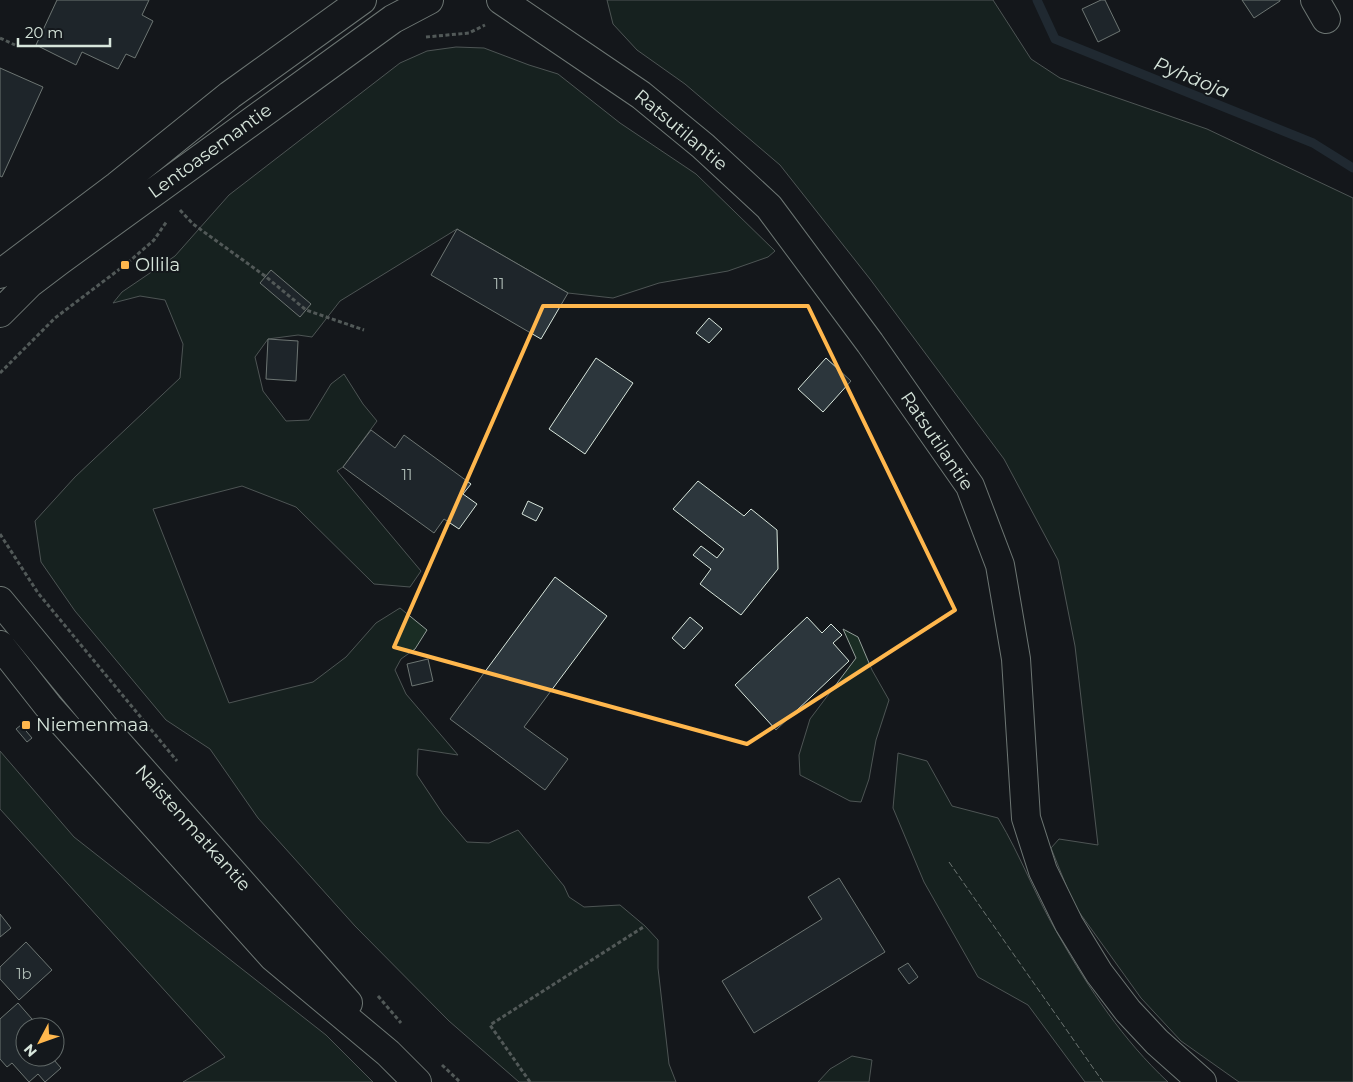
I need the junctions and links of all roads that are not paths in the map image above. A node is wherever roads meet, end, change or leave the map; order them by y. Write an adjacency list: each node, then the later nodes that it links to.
1 (362, 0): 4 (main road, Lentoasemantie)
2 (429, 0): 5 (main road, Lentoasemantie)
3 (509, 5): 10 (main road, Ratsutilantie)
4 (0, 274)
5 (0, 313)
6 (0, 601): 8 (main road, Naistenmatkantie)
7 (0, 645): 8 (main road, Naistenmatkantie)
8 (388, 1053): 9 (main road, Naistenmatkantie)
9 (417, 1082)
10 (1202, 1082)

